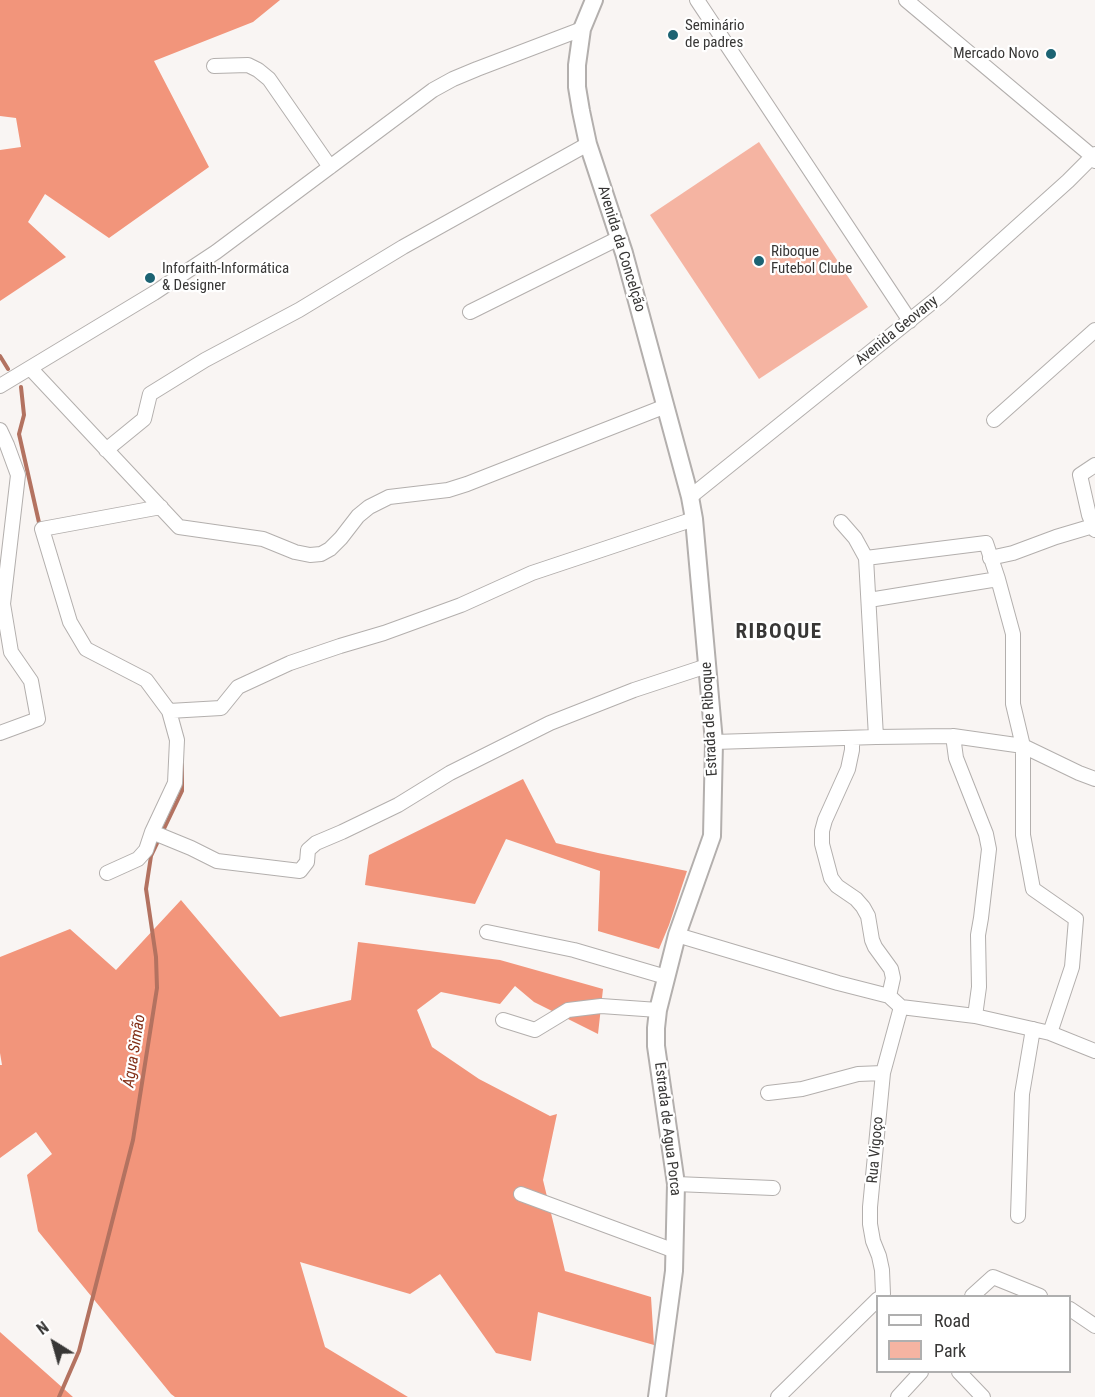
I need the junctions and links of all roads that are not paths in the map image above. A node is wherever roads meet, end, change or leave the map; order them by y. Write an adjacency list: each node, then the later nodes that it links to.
1 (594, 0): 4 (main road, Avenida da Concelção)
2 (697, 0): 11 (street)
3 (906, 0): 7 (street)
4 (582, 29): 6 (main road, Avenida da Concelção); 8 (street)
5 (214, 66): 8 (street)
6 (588, 144): 9 (main road, Avenida da Concelção); 18 (street)
7 (1094, 157): 11 (street, Avenida Geovany)
8 (330, 166): 13 (street)
9 (619, 238): 10 (street); 15 (main road, Avenida da Concelção)
10 (470, 312)
11 (910, 321): 20 (street, Avenida Geovany)
12 (1095, 330): 16 (street)
13 (30, 368): 14 (street); 18 (street)
14 (0, 386)
15 (666, 406): 20 (main road, Avenida da Concelção); 21 (street)
16 (994, 420)
17 (0, 430): 31 (street)
18 (106, 450): 21 (street)
19 (1095, 465): 24 (street)
20 (690, 497): 22 (main road, Estrada de Riboque)
21 (161, 507): 30 (street)
22 (694, 519): 29 (main road, Estrada de Riboque); 30 (street)
23 (841, 522): 25 (street)
24 (1094, 528): 26 (street)
25 (866, 558): 26 (street); 28 (street)
26 (990, 558): 27 (street)
27 (998, 579): 28 (street); 36 (street)
28 (869, 600): 33 (street)
29 (707, 666): 35 (main road, Estrada de Riboque); 38 (street)
30 (169, 711): 38 (street)
31 (0, 733)
32 (953, 736): 33 (street); 36 (street); 46 (street)
33 (876, 737): 34 (street)
34 (852, 738): 35 (street); 43 (street)
35 (714, 742): 41 (main road, Estrada de Riboque)
36 (1023, 746): 37 (street); 49 (street)
37 (1095, 779)
38 (152, 832): 39 (street)
39 (107, 873)
40 (487, 932): 42 (street)
41 (677, 935): 42 (main road, Estrada de Agua Porca); 43 (street)
42 (666, 977): 45 (main road, Estrada de Agua Porca)
43 (889, 996): 44 (street)
44 (901, 1007): 46 (street); 51 (street, Rua Vigoço)
45 (658, 1010): 47 (street); 53 (main road, Estrada de Agua Porca)
46 (975, 1016): 48 (street)
47 (502, 1020)
48 (1033, 1029): 49 (street); 56 (street)
49 (1050, 1033): 50 (street)
50 (1095, 1051)
51 (883, 1073): 52 (street); 58 (street, Rua Vigoço)
52 (768, 1093)
53 (676, 1184): 54 (street); 57 (main road, Estrada de Agua Porca)
54 (773, 1188)
55 (521, 1194): 57 (street)
56 (1018, 1216)
57 (675, 1251): 66 (main road, Estrada de Agua Porca)
58 (881, 1295)
59 (973, 1295): 60 (street)
60 (1038, 1295)
61 (876, 1301): 67 (street)
62 (1071, 1310): 63 (street)
63 (1095, 1326)
64 (919, 1373): 68 (street)
65 (961, 1373): 69 (street)
66 (657, 1397)
67 (778, 1397)
68 (898, 1397)
69 (983, 1397)

